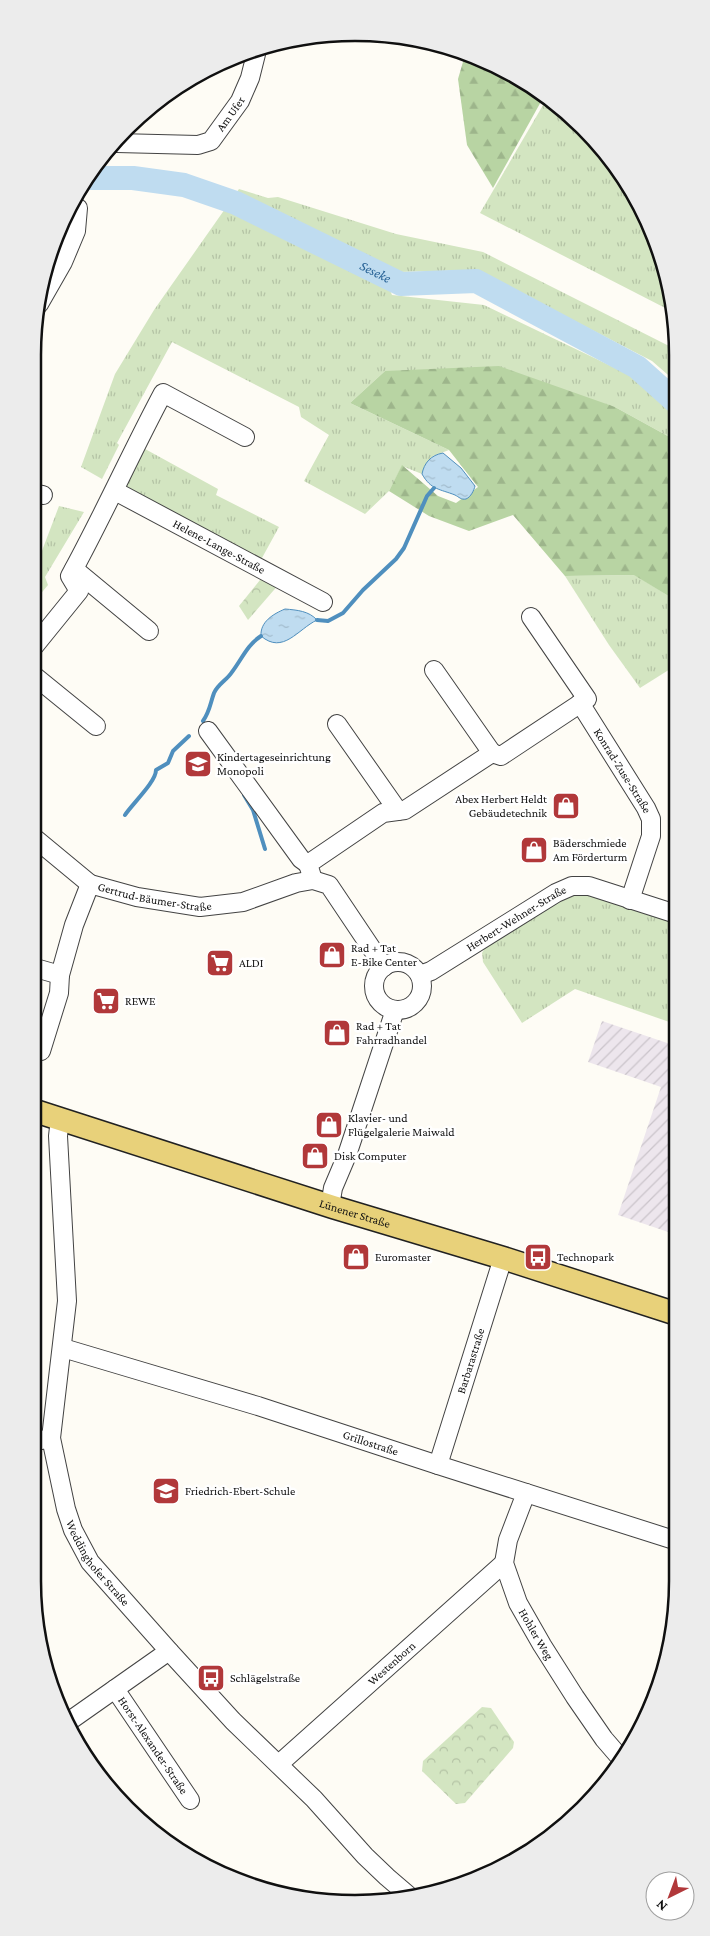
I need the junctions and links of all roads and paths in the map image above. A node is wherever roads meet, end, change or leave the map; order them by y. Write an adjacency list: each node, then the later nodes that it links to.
1 (255, 58): 2 (street, Am Ufer)
2 (124, 143)
3 (78, 208): 4 (street)
4 (49, 285)
5 (245, 437): 6 (street)
6 (115, 491): 7 (street); 8 (street, Helene-Lange-Straße)
7 (74, 569): 10 (street); 11 (street)
8 (323, 602)
9 (532, 617): 14 (street)
10 (149, 631)
11 (41, 638)
12 (434, 670): 18 (street)
13 (41, 681): 16 (street)
14 (580, 703): 18 (street, Gertrud-Bäumer-Straße); 23 (street, Konrad-Zuse-Straße)
15 (337, 724): 19 (street)
16 (96, 726)
17 (208, 731): 21 (street)
18 (492, 753): 19 (street, Gertrud-Bäumer-Straße)
19 (398, 810): 21 (street, Gertrud-Bäumer-Straße)
20 (41, 843): 22 (street)
21 (311, 872): 22 (street, Gertrud-Bäumer-Straße); 25 (street)
22 (90, 884): 28 (street, Gertrud-Bäumer-Straße)
23 (630, 900): 24 (street, Herbert-Wehner-Straße); 27 (street, Herbert-Wehner-Straße)
24 (669, 912)
25 (384, 967): 27 (street); 29 (street)
26 (41, 970): 28 (street)
27 (420, 975): 29 (street)
28 (60, 976): 30 (street, Gertrud-Bäumer-Straße)
29 (395, 1010): 33 (street)
30 (41, 1051)
31 (41, 1113): 32 (main road, Lünener Straße)
32 (60, 1119): 33 (main road, Lünener Straße); 36 (street, Weddinghofer Straße)
33 (330, 1206): 34 (main road, Lünener Straße)
34 (503, 1258): 35 (main road, Lünener Straße); 39 (street, Barbarastraße)
35 (669, 1311)
36 (63, 1348): 37 (street, Weddinghofer Straße); 39 (street, Grillostraße)
37 (51, 1438): 38 (street); 43 (street, Weddinghofer Straße)
38 (41, 1440)
39 (438, 1465): 40 (street, Grillostraße)
40 (526, 1493): 41 (street, Grillostraße); 42 (street, Hohler Weg)
41 (669, 1538)
42 (504, 1563): 46 (street, Hohler Weg); 47 (street, Westenborn)
43 (168, 1651): 44 (street); 47 (street, Weddinghofer Straße)
44 (115, 1689): 45 (street); 48 (street, Horst-Alexander-Straße)
45 (73, 1718)
46 (617, 1754)
47 (280, 1764): 49 (street, Weddinghofer Straße)
48 (190, 1800)
49 (404, 1891)

